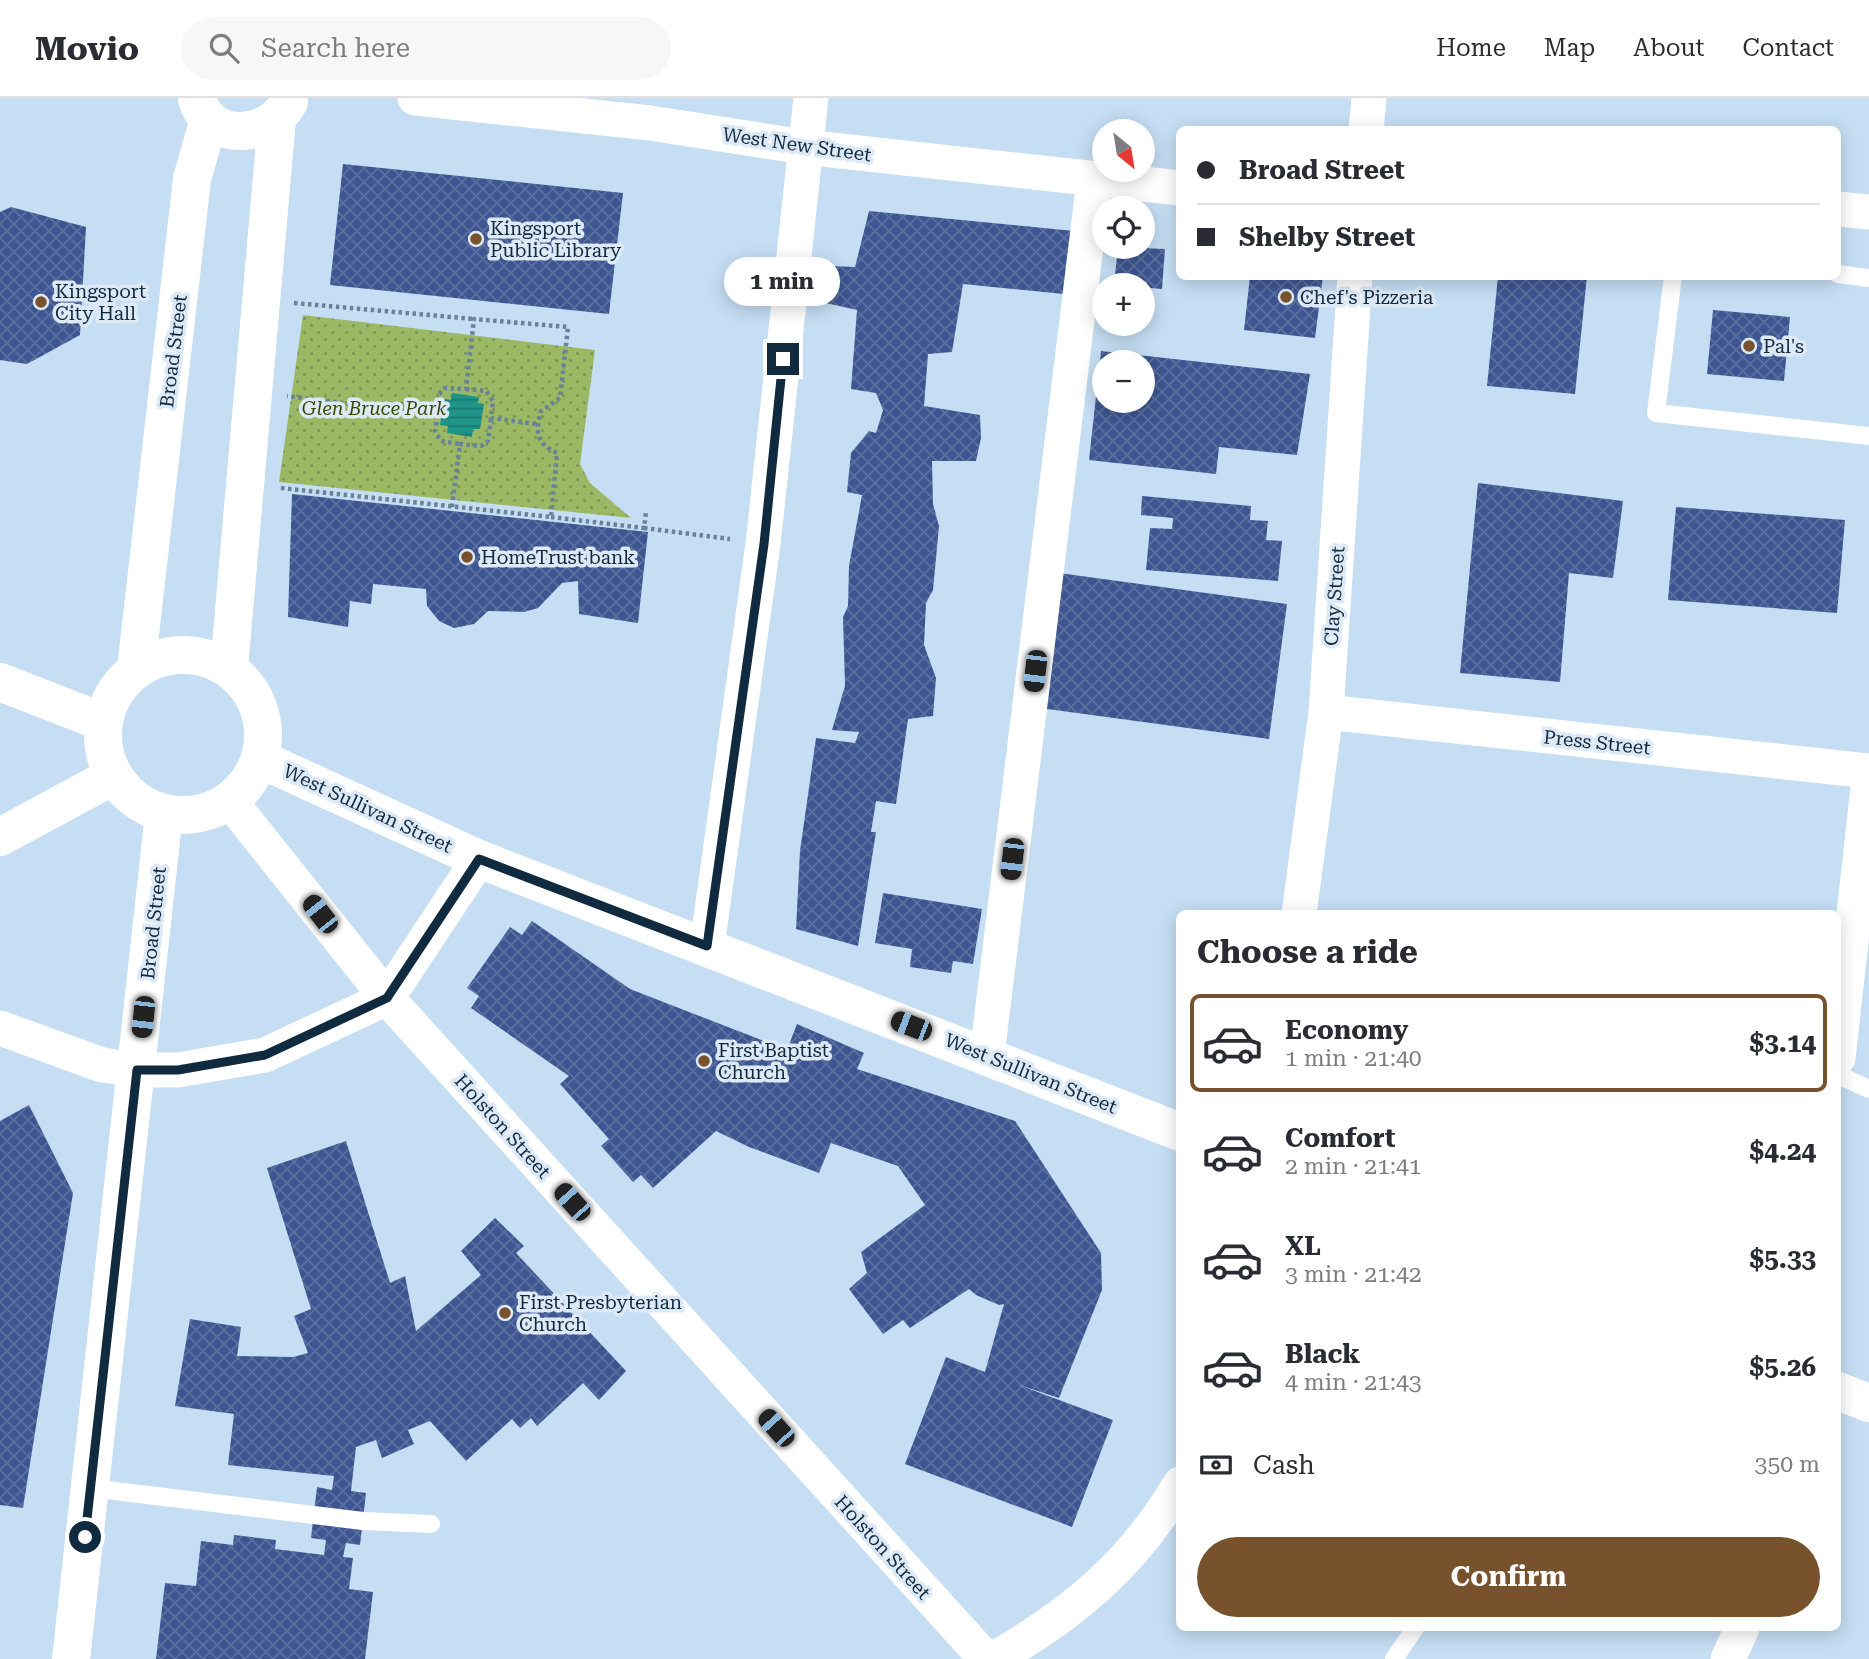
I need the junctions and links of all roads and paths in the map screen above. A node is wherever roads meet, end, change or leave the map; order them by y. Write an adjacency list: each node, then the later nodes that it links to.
1 (415, 98): 7 (street, West New Street)
2 (811, 98): 7 (street)
3 (1369, 98): 6 (street)
4 (284, 108): 5 (street); 33 (street)
5 (203, 109): 34 (street, Broad Street)
6 (1366, 126)
7 (804, 147): 8 (street, West New Street); 32 (street)
8 (1092, 181)
9 (1094, 182): 51 (street)
10 (1106, 182): 11 (street, West New Street)
11 (1176, 188)
12 (1841, 209): 13 (street)
13 (1869, 212)
14 (1841, 274): 15 (lane)
15 (1869, 278)
16 (1355, 280): 36 (street, Clay Street)
17 (1673, 280): 25 (lane)
18 (293, 302): 19 (path)
19 (474, 319): 20 (path); 24 (path)
20 (466, 389): 22 (path); 23 (path)
21 (285, 396): 22 (path)
22 (437, 415): 26 (path)
23 (491, 418): 24 (path); 26 (path)
24 (537, 424): 30 (path)
25 (1869, 436)
26 (460, 444): 28 (path)
27 (289, 489): 28 (path)
28 (452, 507): 30 (path)
29 (646, 512): 31 (path)
30 (551, 517): 31 (path)
31 (644, 528): 32 (path)
32 (764, 544): 47 (street)
33 (229, 668): 34 (street); 38 (street)
34 (136, 669): 37 (street)
35 (0, 682): 37 (street)
36 (1326, 712): 39 (street, Press Street); 46 (street, Clay Street)
37 (103, 722): 40 (street)
38 (260, 759): 42 (street); 45 (street, West Sullivan Street)
39 (1869, 771)
40 (113, 776): 43 (street); 44 (street)
41 (1869, 779): 50 (street)
42 (230, 801): 43 (street); 48 (street, Holston Street)
43 (164, 813): 52 (street, Broad Street)
44 (0, 837)
45 (479, 859): 47 (street, West Sullivan Street); 48 (street)
46 (1300, 910)
47 (707, 946): 51 (street, West Sullivan Street)
48 (387, 998): 52 (street); 64 (street, Holston Street)
49 (0, 1028): 52 (street)
50 (1841, 1031)
51 (987, 1055): 55 (street, West Sullivan Street)
52 (137, 1070): 58 (street, Broad Street)
53 (1841, 1076): 54 (lane)
54 (1869, 1088)
55 (1176, 1130)
56 (1841, 1392): 57 (street)
57 (1869, 1403)
58 (90, 1488): 60 (lane); 63 (street, Broad Street)
59 (1176, 1490): 65 (street)
60 (431, 1524)
61 (1413, 1631): 66 (lane)
62 (1741, 1631): 67 (street)
63 (71, 1659)
64 (986, 1659)
65 (995, 1659)
66 (1394, 1659)
67 (1728, 1659)

